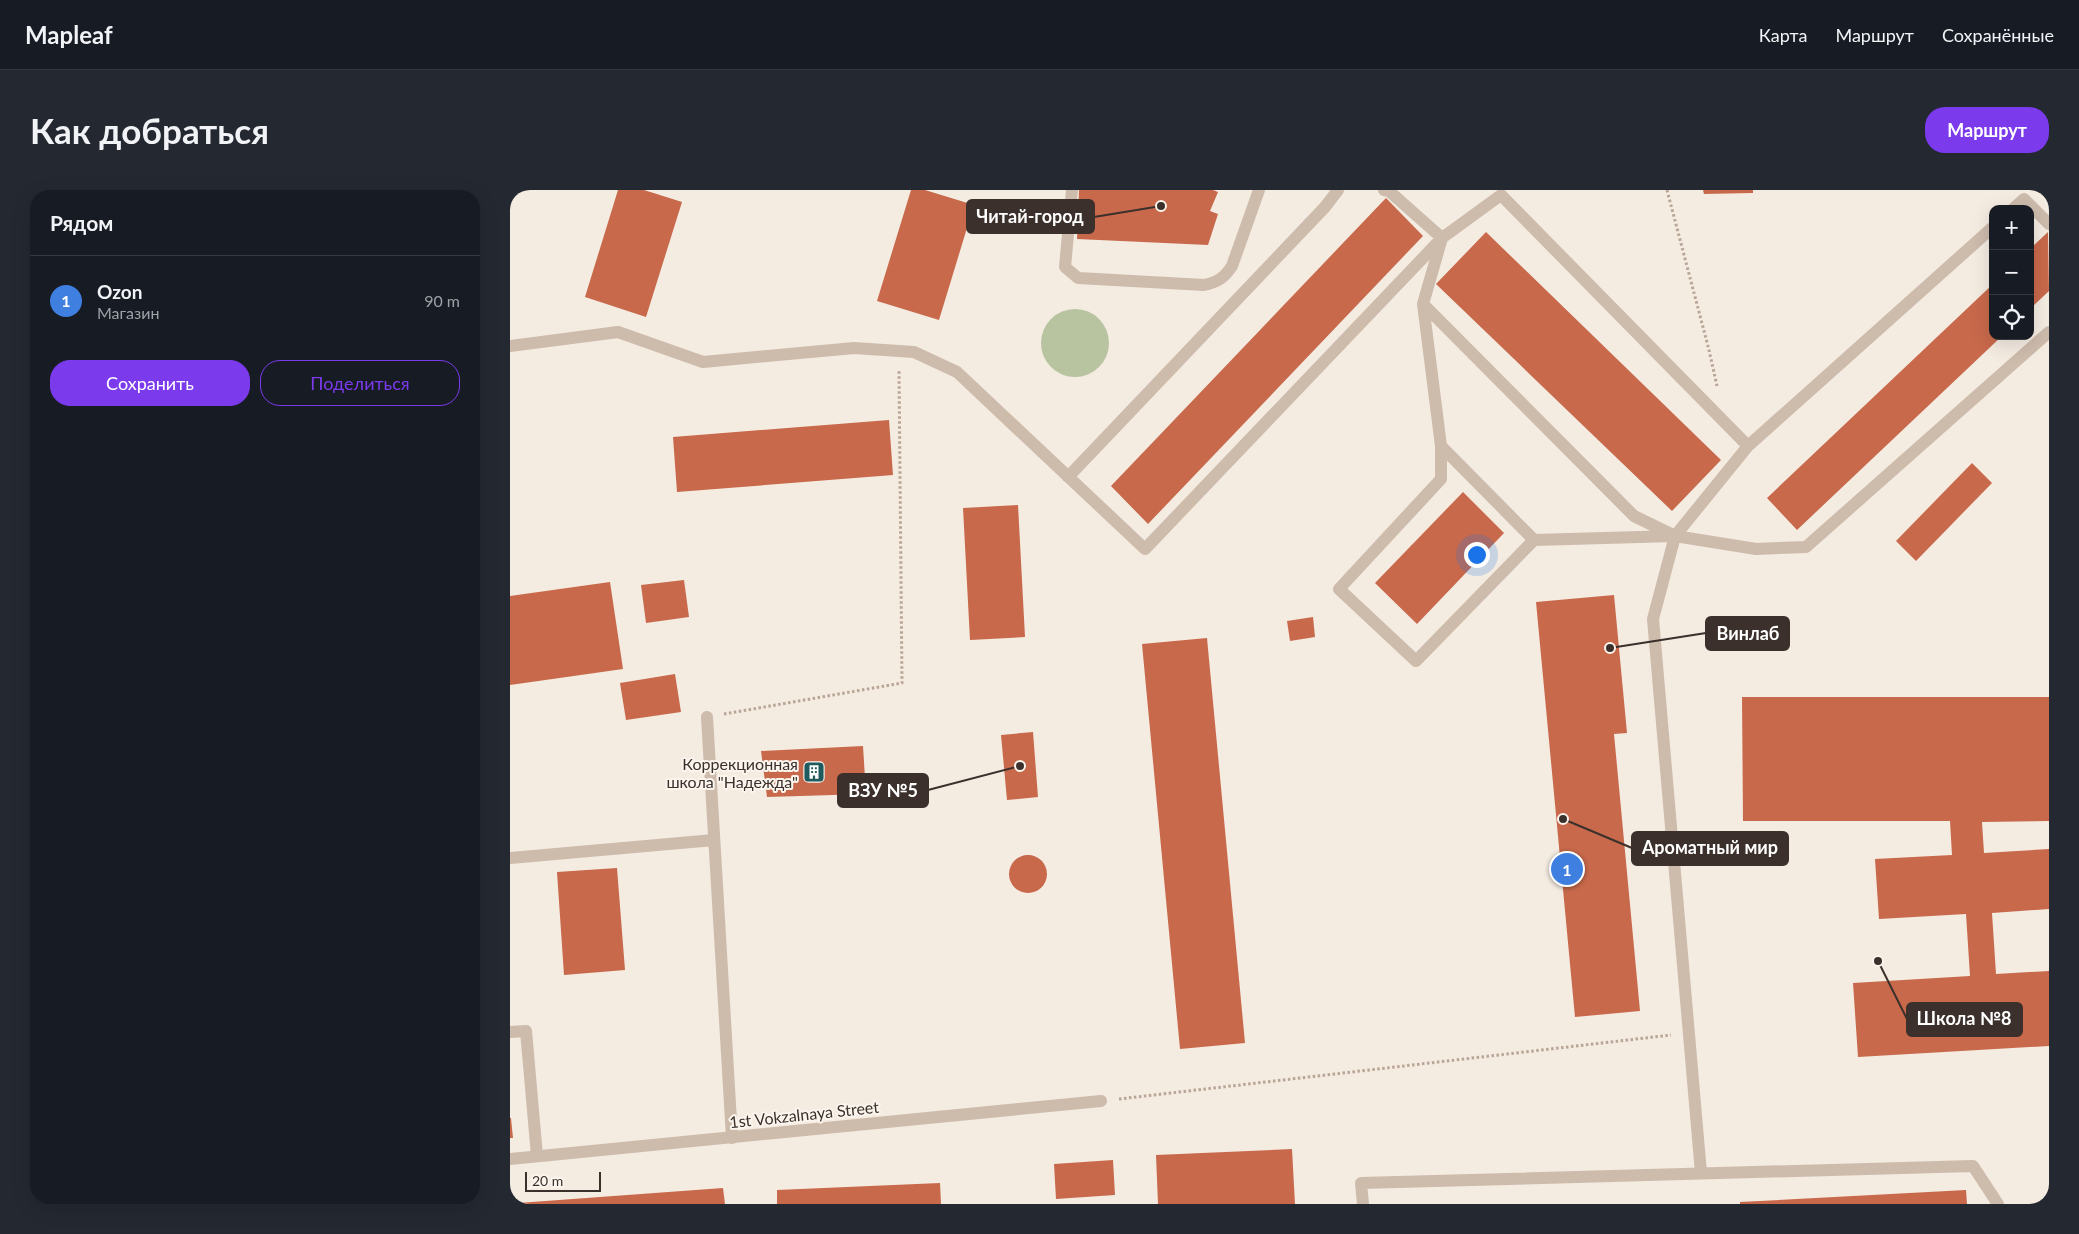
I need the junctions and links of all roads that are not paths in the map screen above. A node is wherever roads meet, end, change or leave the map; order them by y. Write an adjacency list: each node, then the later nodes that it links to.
1 (1072, 190): 2 (street)
2 (1259, 190)
3 (1338, 190): 16 (street)
4 (1384, 190): 10 (street)
5 (2017, 205): 6 (street)
6 (2031, 205)
7 (2034, 208): 8 (street)
8 (2049, 224)
9 (1989, 231): 15 (street)
10 (1442, 238): 11 (street); 15 (street); 16 (street)
11 (1423, 304): 14 (street); 17 (street)
12 (2049, 332): 17 (street)
13 (510, 346): 16 (street)
14 (1441, 446): 18 (street); 18 (street)
15 (1748, 446): 17 (street)
16 (1068, 477)
17 (1675, 536): 18 (street); 27 (street)
18 (1534, 540)
19 (707, 717): 20 (street)
20 (714, 840): 21 (street); 24 (street)
21 (510, 858)
22 (510, 1032): 25 (street)
23 (1101, 1101): 24 (street, 1st Vokzalnaya Street)
24 (732, 1138): 25 (street, 1st Vokzalnaya Street)
25 (537, 1156): 26 (street, 1st Vokzalnaya Street)
26 (510, 1159)
27 (1701, 1173): 28 (street); 29 (street)
28 (1363, 1204)
29 (1998, 1204)

